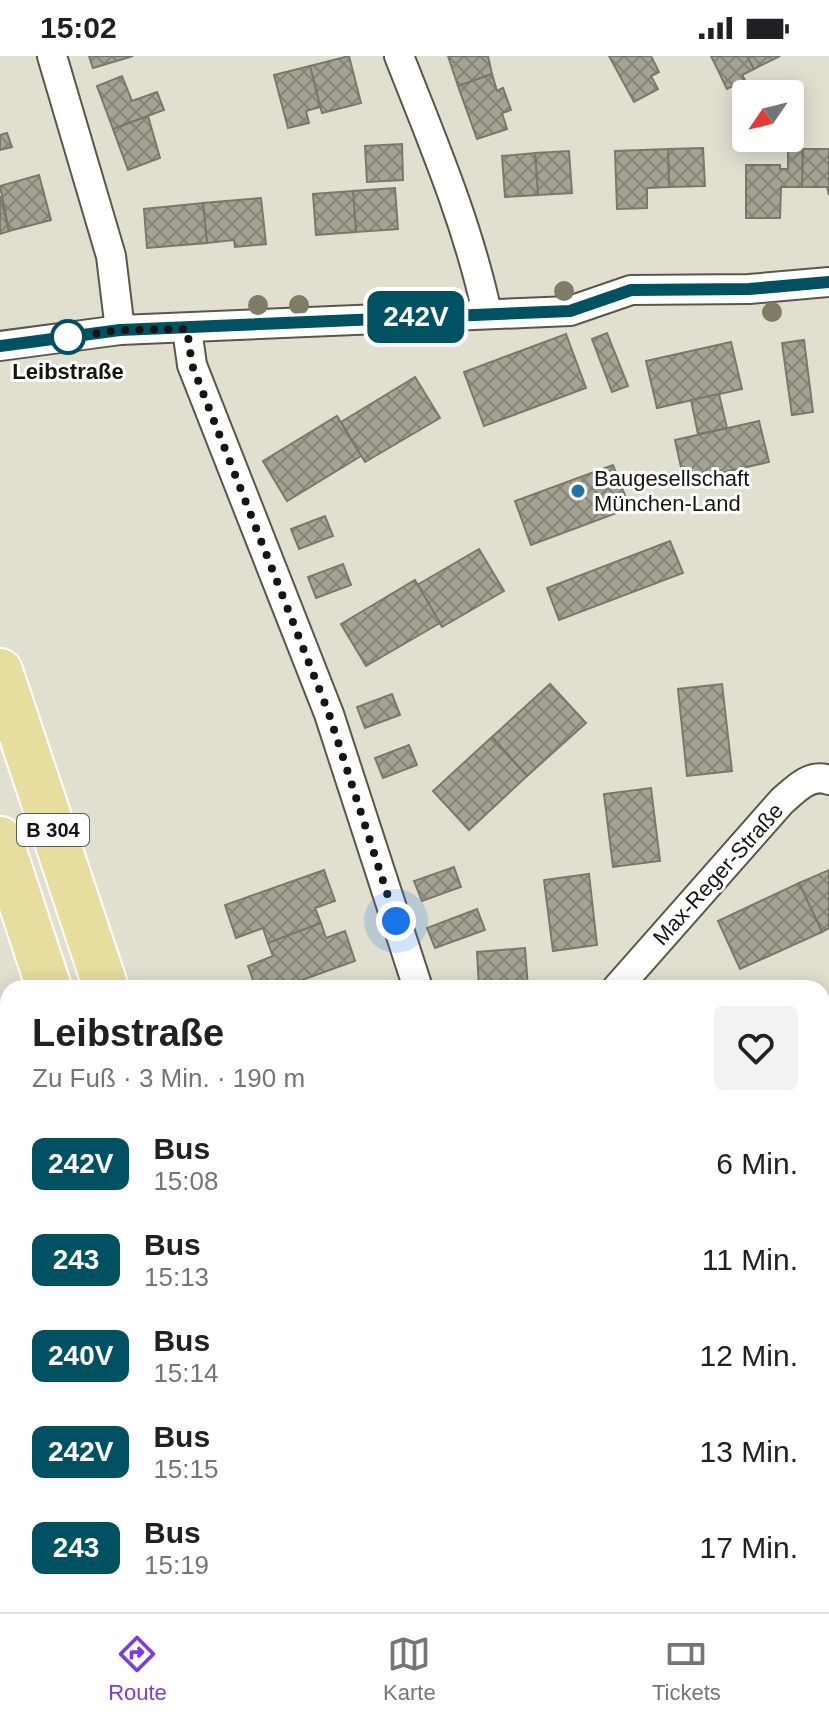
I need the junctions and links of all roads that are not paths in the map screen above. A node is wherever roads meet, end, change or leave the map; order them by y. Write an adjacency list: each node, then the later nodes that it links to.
1 (52, 56): 6 (street)
2 (399, 56): 4 (street)
3 (829, 282): 4 (street)
4 (487, 313): 5 (street)
5 (187, 329): 6 (street); 13 (street)
6 (120, 330): 7 (street)
7 (0, 346)
8 (0, 671): 12 (main road, B 304)
9 (829, 780): 14 (street, Max-Reger-Straße)
10 (0, 839): 11 (main road, B 304)
11 (46, 980)
12 (103, 980)
13 (415, 980)
14 (624, 980)

